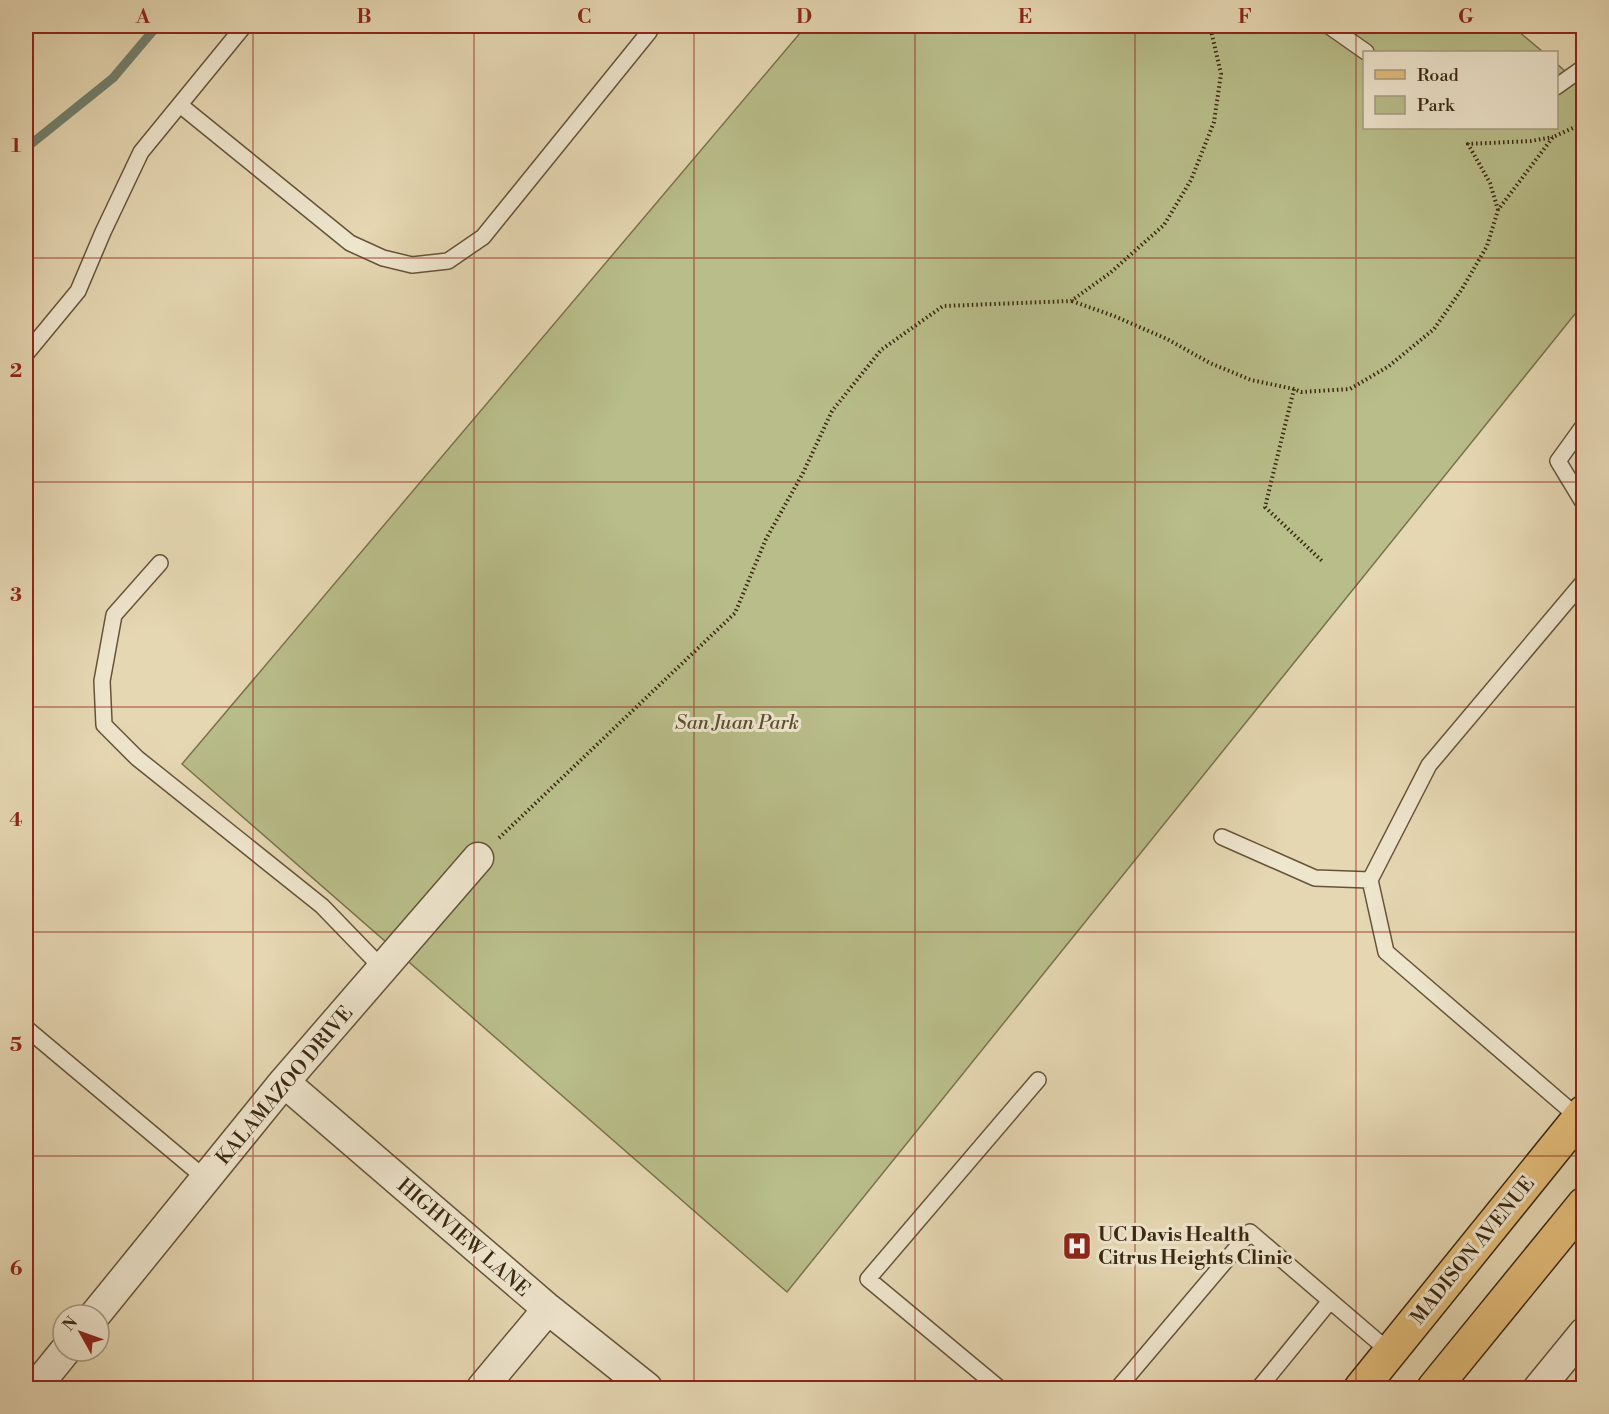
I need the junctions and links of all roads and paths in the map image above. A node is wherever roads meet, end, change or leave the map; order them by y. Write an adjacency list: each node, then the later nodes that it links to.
1 (244, 26): 8 (lane)
2 (652, 26): 8 (lane)
3 (1210, 26): 12 (path)
4 (1329, 26): 5 (lane)
5 (1365, 51)
6 (1584, 67): 7 (lane)
7 (1558, 86)
8 (180, 105): 13 (lane)
9 (1584, 123): 10 (path)
10 (1553, 137): 11 (path); 11 (path)
11 (1498, 210): 14 (path)
12 (1071, 301): 14 (path); 21 (path)
13 (26, 354)
14 (1294, 389): 17 (path)
15 (1584, 425): 16 (lane)
16 (1584, 504)
17 (1322, 561)
18 (160, 563): 23 (lane)
19 (1584, 581): 22 (lane)
20 (1222, 837): 22 (lane)
21 (478, 858): 23 (street, KALAMAZOO DRIVE)
22 (1370, 880): 27 (lane)
23 (383, 969): 26 (street, KALAMAZOO DRIVE)
24 (26, 1028): 28 (lane)
25 (1038, 1080): 39 (lane)
26 (284, 1082): 28 (street, KALAMAZOO DRIVE); 32 (street, HIGHVIEW LANE)
27 (1581, 1115): 34 (main road, MADISON AVENUE)
28 (206, 1179): 31 (street, KALAMAZOO DRIVE)
29 (1584, 1204): 43 (main road)
30 (1330, 1301): 34 (lane); 40 (lane); 41 (lane)
31 (105, 1303)
32 (548, 1309): 37 (street); 38 (street, HIGHVIEW LANE)
33 (1584, 1333): 44 (street)
34 (1390, 1352): 42 (main road, MADISON AVENUE)
35 (56, 1363): 36 (street)
36 (35, 1389)
37 (482, 1389)
38 (647, 1389)
39 (999, 1389)
40 (1118, 1389)
41 (1259, 1389)
42 (1361, 1389)
43 (1434, 1389)
44 (1539, 1389)

